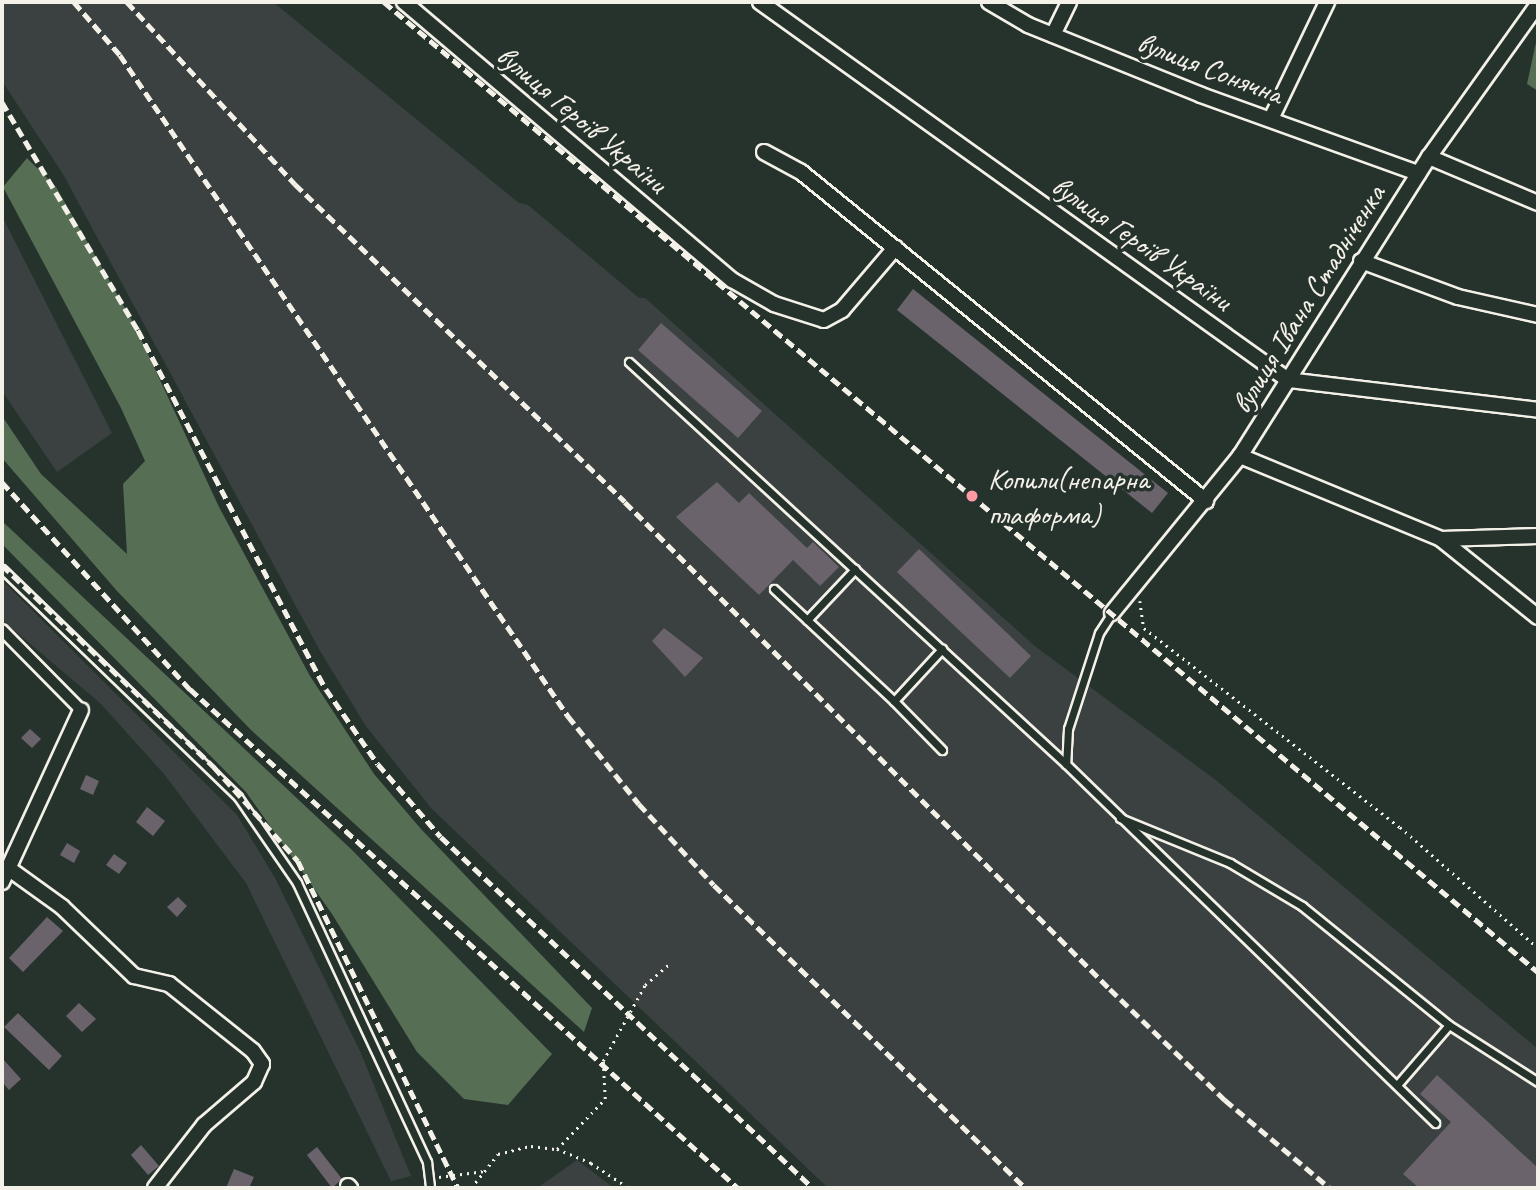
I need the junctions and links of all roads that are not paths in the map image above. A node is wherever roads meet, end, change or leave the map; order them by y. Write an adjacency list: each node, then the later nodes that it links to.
1 (404, 2): 13 (street, вулиця Героїв України)
2 (760, 2): 17 (street, вулиця Героїв України)
3 (989, 2): 7 (street, вулиця Сонячна)
4 (1069, 2): 7 (street)
5 (1327, 2): 8 (street)
6 (1538, 4): 10 (street, вулиця Івана Стадніченка)
7 (1053, 35): 8 (street, вулиця Сонячна)
8 (1271, 119): 11 (street, вулиця Сонячна)
9 (764, 152): 13 (street)
10 (1429, 157): 11 (street, вулиця Івана Стадніченка); 12 (street)
11 (1419, 173): 14 (street, вулиця Івана Стадніченка)
12 (1538, 203)
13 (895, 248): 20 (street)
14 (1361, 261): 15 (street); 17 (street, вулиця Івана Стадніченка)
15 (1538, 315)
16 (629, 362): 24 (lane)
17 (1288, 380): 18 (street, вулиця Героїв України); 19 (street, вулиця Івана Стадніченка)
18 (1538, 410)
19 (1240, 456): 20 (street, вулиця Івана Стадніченка); 22 (street)
20 (1206, 501): 26 (street, вулиця Івана Стадніченка)
21 (1538, 536): 22 (street)
22 (1440, 539): 27 (street)
23 (2, 569): 43 (lane)
24 (855, 569): 28 (lane); 30 (lane)
25 (774, 589): 28 (lane)
26 (1112, 613): 34 (lane)
27 (1538, 617)
28 (807, 620): 31 (lane)
29 (2, 630): 32 (street)
30 (942, 649): 31 (lane); 34 (lane)
31 (894, 701): 33 (lane)
32 (81, 710): 36 (street)
33 (942, 750)
34 (1066, 764): 35 (lane)
35 (1116, 817): 38 (lane); 40 (lane)
36 (8, 867): 37 (street); 42 (street)
37 (2, 882)
38 (1449, 1025): 39 (lane); 40 (lane)
39 (1538, 1082)
40 (1397, 1085): 41 (lane)
41 (1435, 1123)
42 (156, 1188)
43 (430, 1188)

